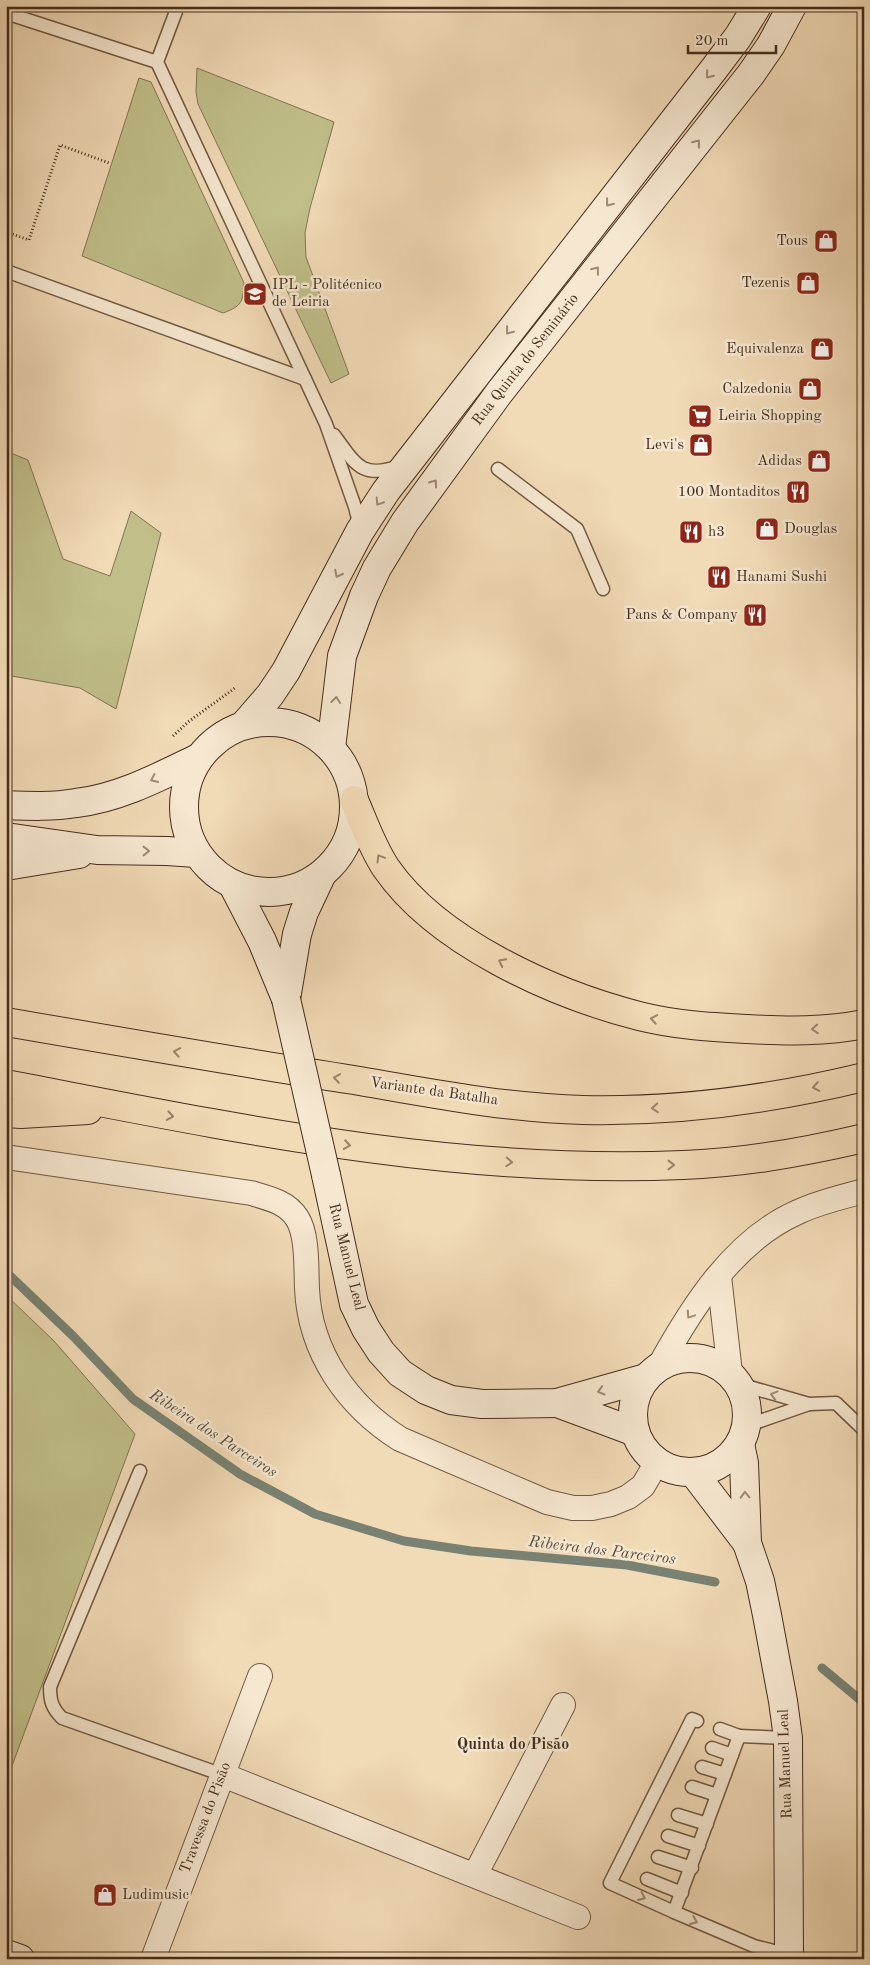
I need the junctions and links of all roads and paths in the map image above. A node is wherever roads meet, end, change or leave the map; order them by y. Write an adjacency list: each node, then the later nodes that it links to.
1 (178, 6): 5 (lane)
2 (757, 6): 11 (main road, Rua Quinta do Seminário, one-way to 11)
3 (792, 6): 18 (main road, Rua Quinta do Seminário, one-way to 3)
4 (6, 13): 5 (lane)
5 (157, 62): 9 (lane)
6 (109, 163): 7 (path)
7 (6, 232)
8 (6, 271): 9 (lane)
9 (305, 379): 10 (lane)
10 (326, 424): 11 (lane); 13 (lane)
11 (406, 464): 13 (main road, Rua Quinta do Seminário, one-way to 13)
12 (498, 469): 14 (lane)
13 (360, 531): 16 (main road, Rua Quinta do Seminário, one-way to 16)
14 (603, 589)
15 (237, 687): 17 (path)
16 (244, 725): 18 (main road); 19 (main road)
17 (169, 740)
18 (330, 748): 20 (main road)
19 (198, 758): 21 (main road, one-way to 21); 24 (main road)
20 (354, 800): 26 (main road); 30 (highway, one-way to 20)
21 (6, 805)
22 (6, 837): 23 (main road)
23 (97, 850): 24 (main road, one-way to 24); 25 (main road)
24 (196, 853): 27 (main road)
25 (6, 866)
26 (321, 876): 27 (main road); 28 (main road, Rua Manuel Leal)
27 (233, 885): 28 (main road, Rua Manuel Leal)
28 (286, 999): 41 (main road, Rua Manuel Leal, bridge)
29 (6, 1022): 31 (highway, Variante da Batalha, one-way to 29)
30 (864, 1024)
31 (864, 1077)
32 (6, 1084): 33 (highway)
33 (122, 1107): 34 (highway); 35 (highway, one-way to 35)
34 (6, 1114)
35 (864, 1138)
36 (6, 1156): 46 (street)
37 (864, 1191): 38 (street)
38 (719, 1276): 39 (street, one-way to 39); 40 (street)
39 (653, 1372): 40 (main road, Rua Manuel Leal); 41 (main road, Rua Manuel Leal, one-way to 41); 44 (main road)
40 (734, 1379): 42 (lane, one-way to 40); 45 (main road, Rua Manuel Leal)
41 (557, 1403): 44 (main road, Rua Manuel Leal)
42 (809, 1404): 43 (lane); 45 (lane)
43 (864, 1430)
44 (635, 1432): 46 (main road)
45 (743, 1435): 48 (main road); 49 (main road, Rua Manuel Leal, one-way to 45)
46 (657, 1462): 48 (main road)
47 (140, 1471): 60 (lane)
48 (693, 1472): 49 (main road, Rua Manuel Leal)
49 (747, 1543): 55 (main road, Rua Manuel Leal)
50 (260, 1676): 60 (street, Travessa do Pisão)
51 (563, 1705): 69 (street)
52 (697, 1721): 72 (lane, one-way to 72)
53 (720, 1729): 54 (lane)
54 (739, 1736): 55 (lane); 57 (lane)
55 (788, 1738): 75 (main road, Rua Manuel Leal)
56 (712, 1748): 57 (lane)
57 (732, 1755): 59 (lane)
58 (702, 1767): 59 (lane)
59 (725, 1774): 62 (lane)
60 (223, 1775): 69 (street); 77 (street, Travessa do Pisão)
61 (692, 1787): 62 (lane)
62 (717, 1795): 64 (lane)
63 (678, 1815): 64 (lane)
64 (707, 1824): 66 (lane)
65 (668, 1836): 66 (lane)
66 (700, 1846): 68 (lane)
67 (658, 1856): 68 (lane)
68 (692, 1868): 71 (lane)
69 (475, 1875): 73 (street)
70 (647, 1879): 71 (lane)
71 (682, 1893): 72 (lane)
72 (674, 1912): 75 (lane, one-way to 75)
73 (578, 1917)
74 (6, 1954): 76 (main road)
75 (789, 1957)
76 (20, 1959)
77 (153, 1959)

